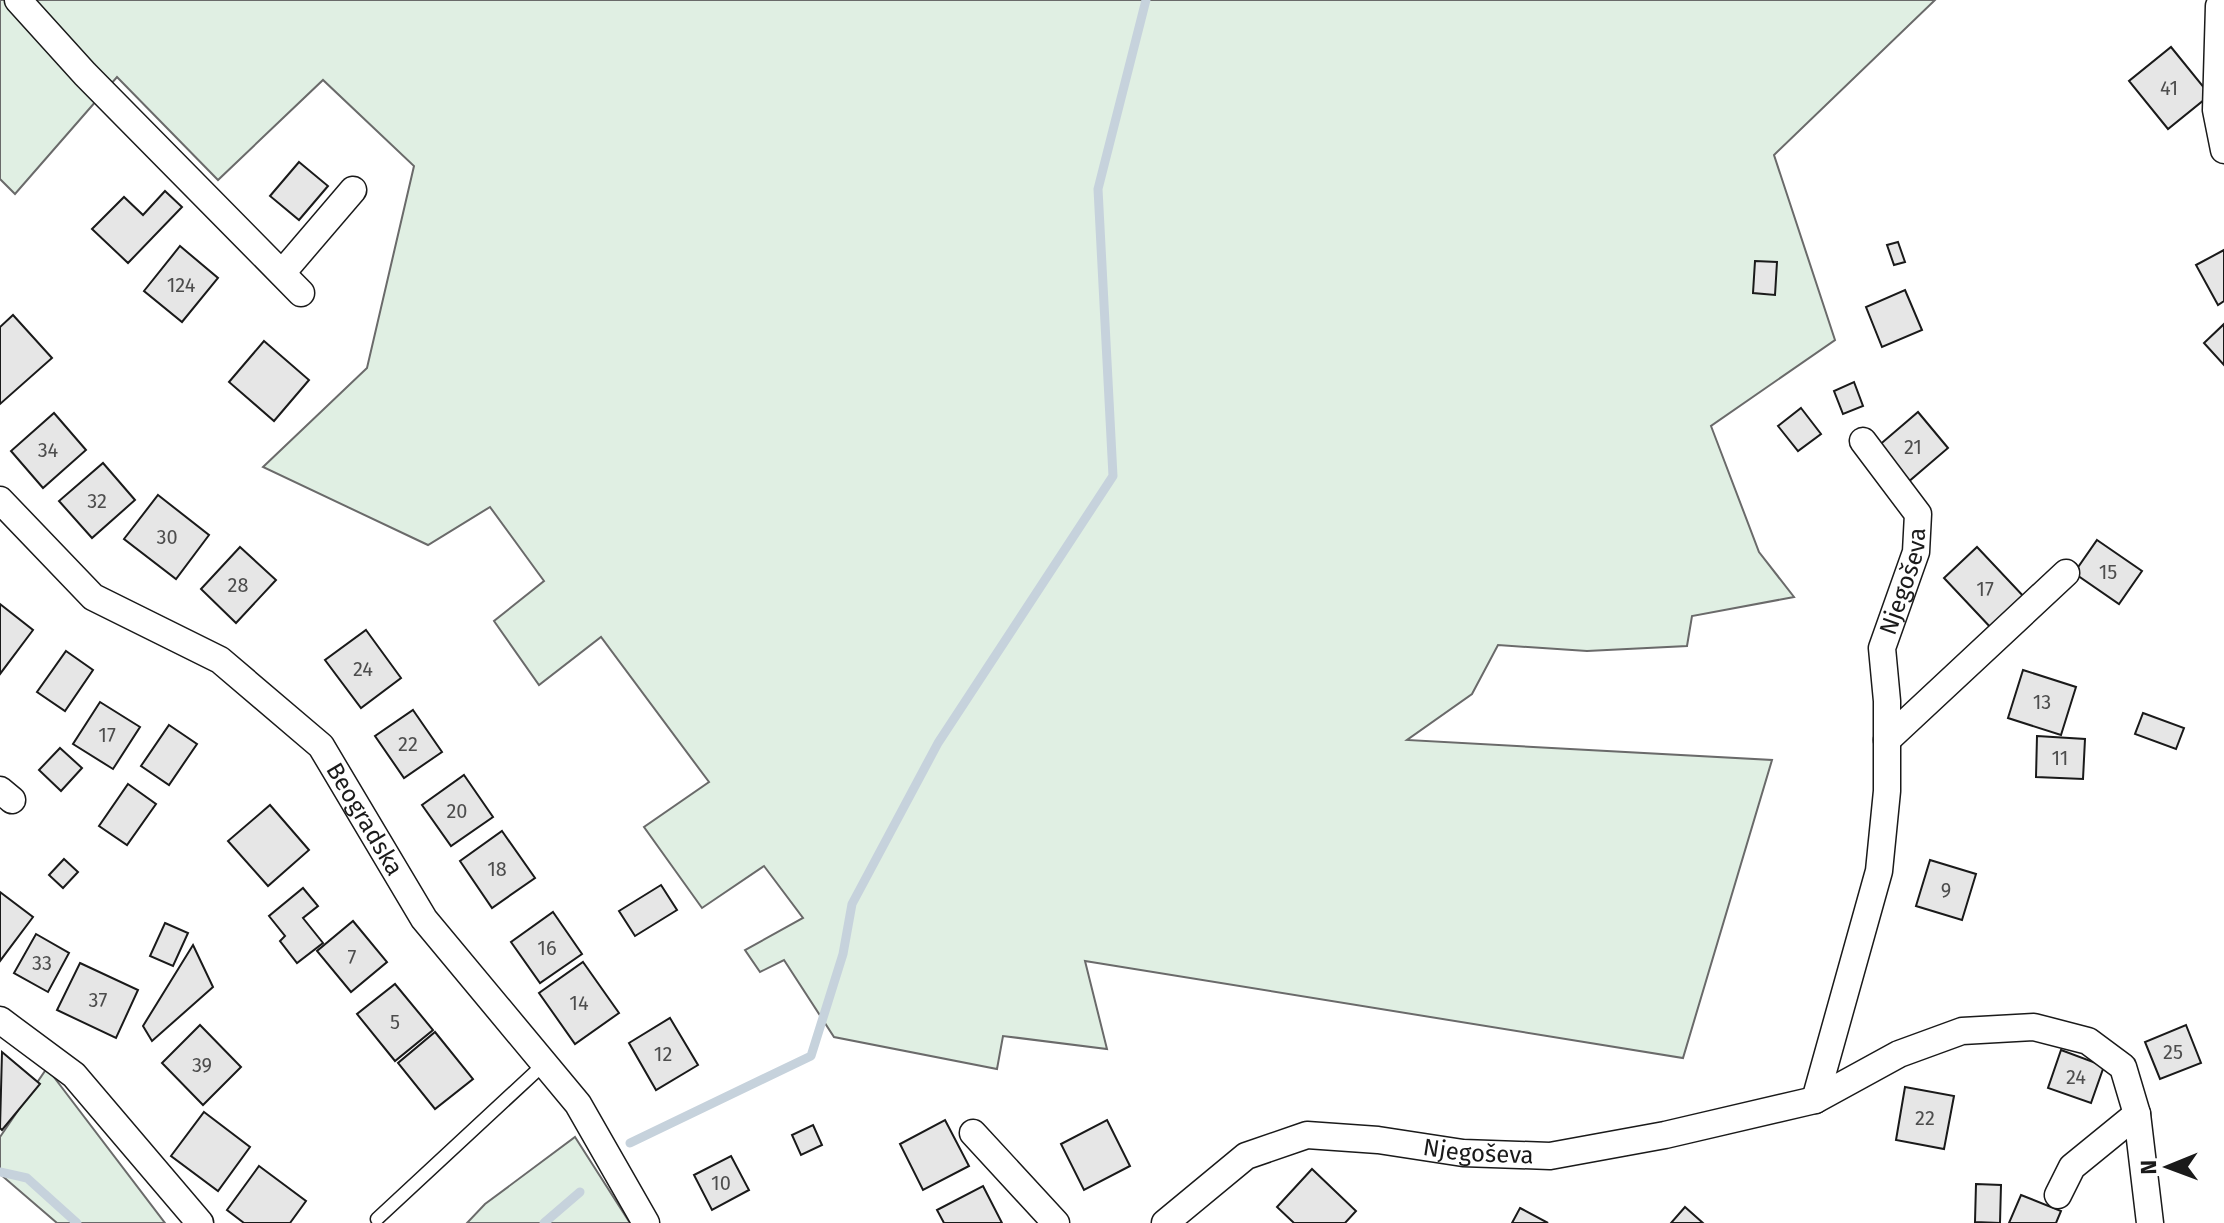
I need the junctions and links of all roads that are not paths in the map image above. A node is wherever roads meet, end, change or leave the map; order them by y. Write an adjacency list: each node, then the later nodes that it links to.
1 (18, 0): 5 (street)
2 (2222, 0): 3 (street)
3 (2224, 150)
4 (353, 190): 5 (street)
5 (282, 273): 6 (street)
6 (301, 293)
7 (1863, 441): 10 (street, Njegoševa)
8 (0, 500): 12 (street, Beogradska)
9 (2066, 573): 10 (street)
10 (1887, 740): 13 (street, Njegoševa)
11 (0, 1020): 18 (street)
12 (544, 1064): 17 (lane); 19 (street, Beogradska)
13 (1815, 1100): 14 (street, Njegoševa); 21 (street, Njegoševa)
14 (2137, 1114): 16 (street); 22 (street, Njegoševa)
15 (973, 1133): 20 (street)
16 (2058, 1195)
17 (377, 1219)
18 (200, 1223)
19 (646, 1223)
20 (1056, 1223)
21 (1165, 1223)
22 (2150, 1223)

